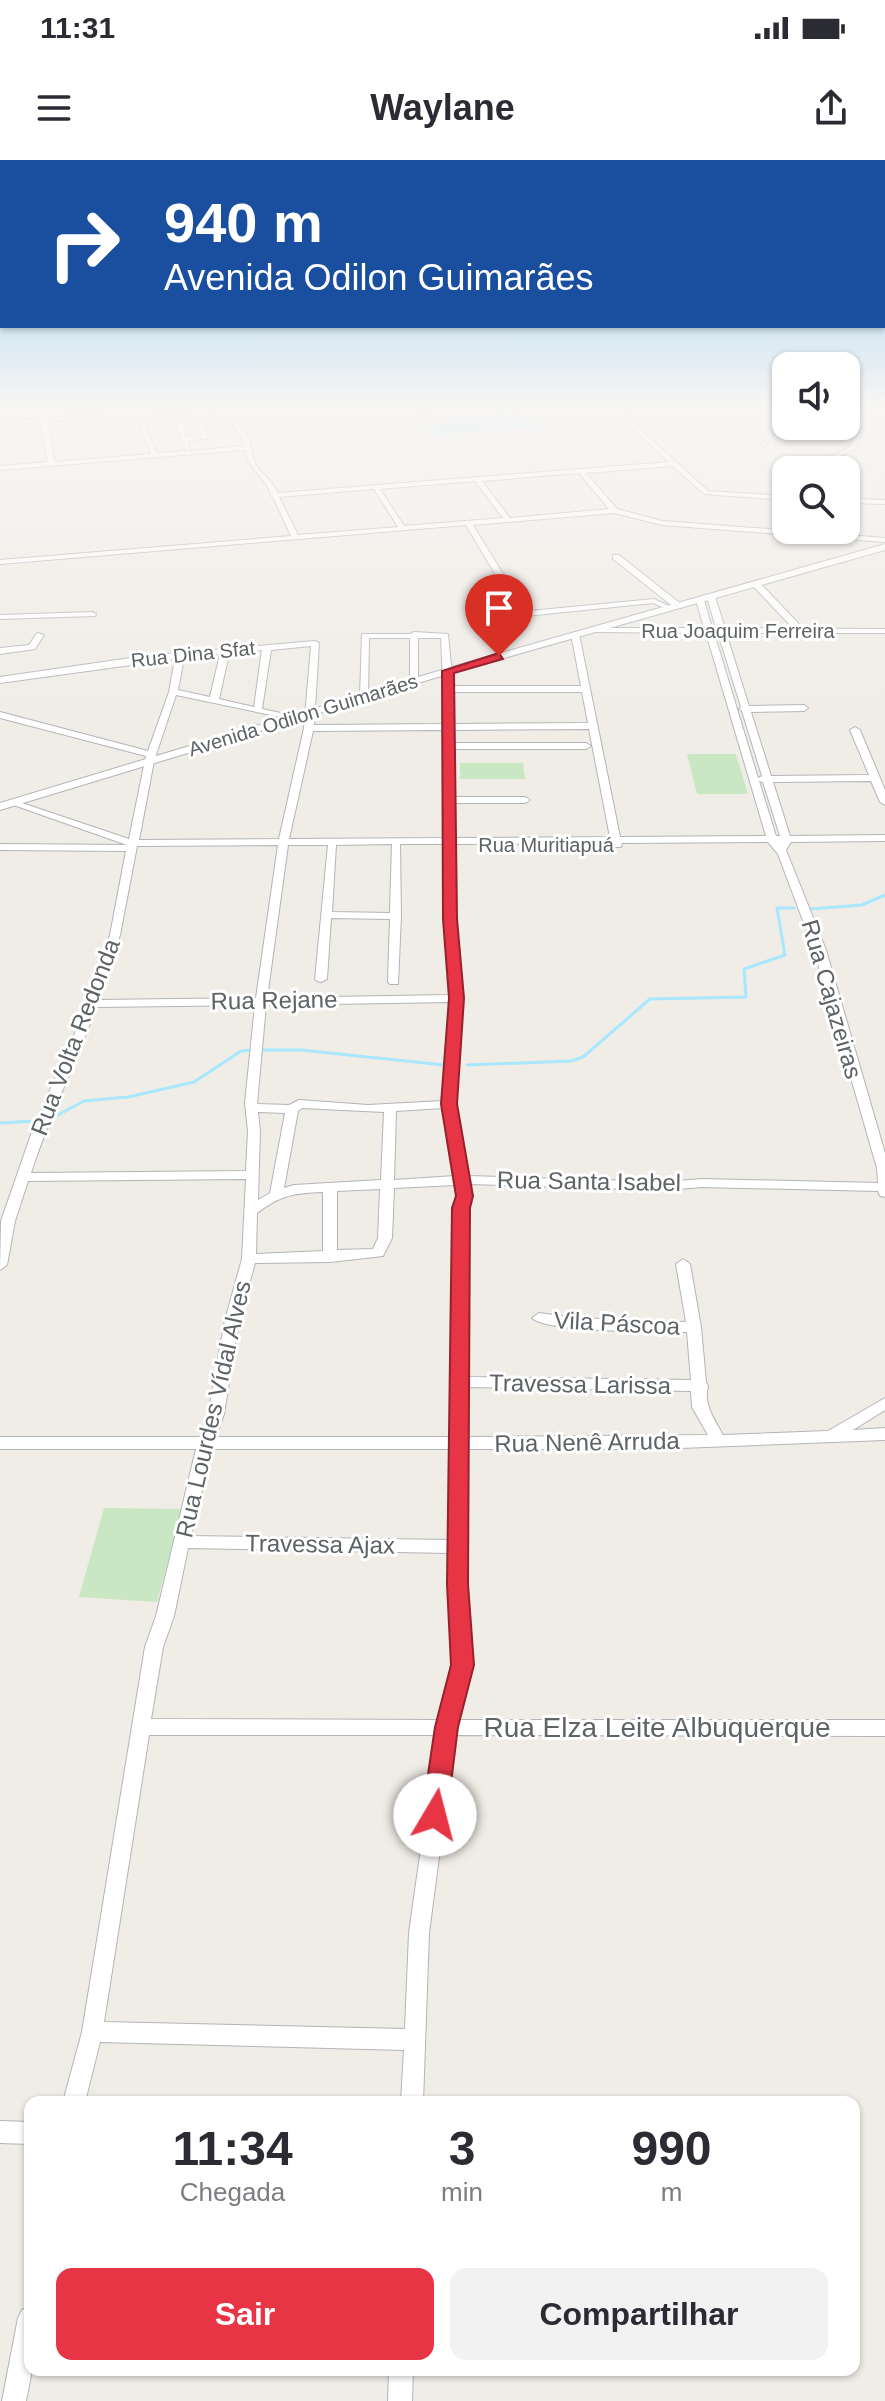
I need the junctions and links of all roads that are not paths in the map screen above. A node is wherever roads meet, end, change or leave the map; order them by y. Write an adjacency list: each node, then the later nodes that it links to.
1 (283, 514): 10 (street)
2 (393, 514): 8 (street)
3 (503, 514): 6 (street)
4 (579, 514): 6 (street)
5 (624, 514): 9 (street)
6 (507, 519): 7 (street)
7 (468, 522): 8 (street); 17 (street)
8 (402, 528): 10 (street)
9 (772, 530)
10 (295, 537): 14 (street)
11 (860, 542): 12 (street)
12 (885, 546): 15 (street, Avenida Odilon Guimarães)
13 (616, 557): 17 (street)
14 (0, 562)
15 (756, 584): 16 (street, Avenida Odilon Guimarães); 20 (street)
16 (706, 598): 17 (street, Avenida Odilon Guimarães); 22 (street, Rua Cajazeiras); 23 (street, Rua Cajazeiras)
17 (674, 607): 21 (street, Avenida Odilon Guimarães)
18 (92, 614): 19 (street)
19 (0, 617)
20 (795, 625)
21 (590, 630): 22 (street, Rua Joaquim Ferreira); 26 (street, Avenida Odilon Guimarães)
22 (708, 631): 23 (street, Rua Joaquim Ferreira); 55 (street, Rua Cajazeiras)
23 (720, 631): 24 (street, Rua Joaquim Ferreira); 42 (street, Rua Cajazeiras)
24 (885, 631)
25 (414, 634): 32 (street); 34 (street); 38 (street)
26 (575, 634): 32 (street, Avenida Odilon Guimarães); 36 (street)
27 (40, 635): 29 (street)
28 (267, 646): 30 (street, Rua Dina Sfat); 41 (street); 43 (street, Rua Dina Sfat)
29 (0, 651)
30 (225, 652): 31 (street, Rua Dina Sfat); 39 (street)
31 (180, 656): 33 (street, Rua Dina Sfat); 37 (street, Rua Volta Redonda)
32 (448, 671): 34 (street, Avenida Odilon Guimarães); 35 (street)
33 (0, 680)
34 (414, 682): 38 (street, Avenida Odilon Guimarães)
35 (449, 689): 36 (street); 46 (street)
36 (587, 689): 47 (street)
37 (173, 692): 39 (street); 52 (street, Rua Volta Redonda)
38 (364, 697): 43 (street, Avenida Odilon Guimarães)
39 (214, 700): 41 (street)
40 (804, 708): 42 (street)
41 (258, 709): 45 (street)
42 (743, 709): 54 (street, Rua Cajazeiras)
43 (310, 713): 45 (street, Avenida Odilon Guimarães); 48 (street, Rua Lourdes Vídal Alves)
44 (0, 715): 52 (street)
45 (292, 718): 52 (street, Avenida Odilon Guimarães)
46 (450, 726): 47 (street); 48 (street); 50 (street)
47 (595, 726): 63 (street)
48 (309, 728): 61 (street, Rua Lourdes Vídal Alves)
49 (855, 730): 53 (street)
50 (449, 746): 51 (street); 56 (street)
51 (586, 746)
52 (150, 758): 59 (street, Avenida Odilon Guimarães); 65 (street, Rua Volta Redonda)
53 (875, 778): 54 (street); 58 (street)
54 (767, 779): 55 (street); 64 (street, Rua Cajazeiras)
55 (753, 780): 64 (street, Rua Cajazeiras)
56 (450, 800): 57 (street); 62 (street)
57 (525, 800)
58 (885, 802)
59 (3, 803): 65 (street)
60 (885, 841): 64 (street, Rua Muritiapuá)
61 (285, 843): 62 (street, Rua Muritiapuá); 65 (street, Rua Muritiapuá); 66 (street, Rua Muritiapuá); 74 (street, Rua Lourdes Vídal Alves)
62 (449, 843): 63 (street, Rua Muritiapuá); 67 (street, Rua Muritiapuá); 73 (street)
63 (616, 843): 64 (street, Rua Muritiapuá)
64 (780, 844): 85 (street, Rua Cajazeiras)
65 (130, 845): 68 (street, Rua Muritiapuá); 75 (street, Rua Volta Redonda)
66 (332, 846): 67 (street, Rua Muritiapuá); 69 (street)
67 (396, 846): 70 (street)
68 (0, 847)
69 (327, 915): 70 (street); 71 (street)
70 (396, 916): 72 (street)
71 (321, 979)
72 (394, 982)
73 (457, 998): 74 (street, Rua Rejane); 76 (street)
74 (261, 1000): 75 (street, Rua Rejane); 77 (street, Rua Lourdes Vídal Alves)
75 (92, 1004): 81 (street, Rua Volta Redonda)
76 (449, 1104): 78 (street); 82 (street)
77 (254, 1108): 79 (street); 80 (street, Rua Lourdes Vídal Alves)
78 (390, 1108): 79 (street); 83 (street)
79 (292, 1109): 86 (street)
80 (250, 1175): 81 (street); 87 (street, Rua Lourdes Vídal Alves)
81 (23, 1177): 91 (street, Rua Volta Redonda)
82 (460, 1180): 83 (street, Rua Santa Isabel); 85 (street, Rua Santa Isabel); 94 (street)
83 (386, 1184): 84 (street, Rua Santa Isabel); 88 (street)
84 (330, 1188): 86 (street, Rua Santa Isabel); 88 (street)
85 (884, 1189)
86 (276, 1194): 87 (street, Rua Santa Isabel)
87 (252, 1211): 89 (street, Rua Lourdes Vídal Alves)
88 (330, 1257): 89 (street)
89 (249, 1259): 101 (street, Rua Lourdes Vídal Alves)
90 (683, 1264): 93 (street)
91 (0, 1265)
92 (539, 1318): 93 (street, Vila Páscoa)
93 (694, 1327): 95 (street)
94 (460, 1382): 95 (street, Travessa Larissa); 102 (street)
95 (701, 1386): 99 (street)
96 (885, 1403): 98 (street)
97 (885, 1434): 98 (street, Rua Nenê Arruda)
98 (832, 1435): 99 (street, Rua Nenê Arruda)
99 (718, 1440): 102 (street, Rua Nenê Arruda)
100 (0, 1443): 101 (street, Rua Nenê Arruda)
101 (208, 1443): 102 (street, Rua Nenê Arruda); 103 (street, Rua Lourdes Vídal Alves)
102 (459, 1443): 104 (street)
103 (183, 1542): 104 (street, Travessa Ajax); 105 (street, Rua Lourdes Vídal Alves)
104 (458, 1547): 106 (street)
105 (141, 1727): 106 (street, Rua Elza Leite Albuquerque); 108 (street, Rua Lourdes Vídal Alves)
106 (447, 1727): 107 (street, Rua Elza Leite Albuquerque); 109 (street)
107 (885, 1728)
108 (92, 2032): 109 (street); 110 (street, Rua Lourdes Vídal Alves)
109 (415, 2040): 111 (street)
110 (76, 2096)
111 (412, 2096)
112 (0, 2132): 113 (street)
113 (24, 2133)
114 (24, 2349): 116 (street)
115 (401, 2376): 117 (street)
116 (14, 2401)
117 (400, 2401)

